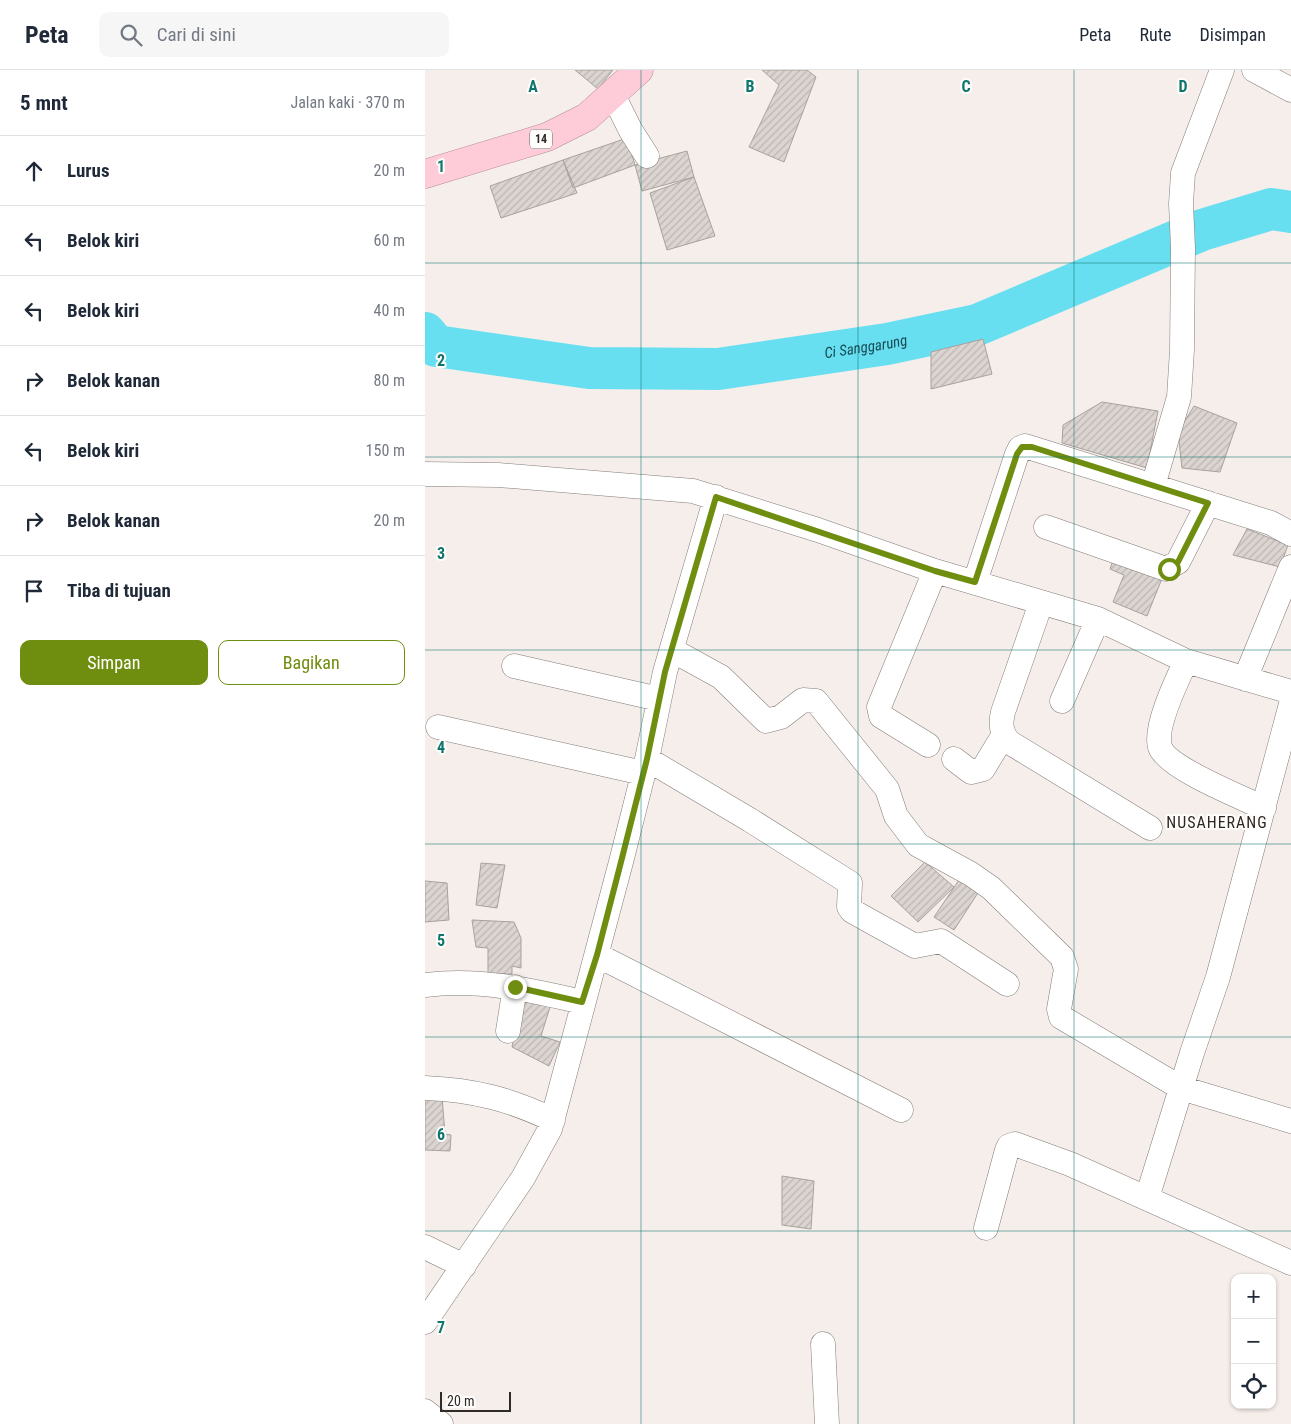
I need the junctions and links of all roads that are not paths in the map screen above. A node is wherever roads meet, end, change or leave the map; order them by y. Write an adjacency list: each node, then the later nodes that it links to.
1 (639, 70): 5 (highway, 14)
2 (1222, 70): 9 (street)
3 (1255, 70): 4 (street)
4 (1291, 90)
5 (613, 95): 6 (street); 7 (highway, 14)
6 (647, 156)
7 (425, 174)
8 (425, 474): 10 (street)
9 (1153, 486): 11 (street); 16 (street)
10 (716, 497): 15 (street); 19 (street)
11 (1208, 503): 12 (street); 13 (street)
12 (1046, 527)
13 (1291, 534)
14 (1291, 567): 22 (street)
15 (935, 571): 16 (street); 29 (street)
16 (975, 582): 17 (street)
17 (1041, 603): 18 (street); 28 (street)
18 (1098, 619): 20 (street); 25 (street)
19 (672, 650): 24 (street); 41 (street)
20 (1186, 660): 22 (street); 32 (street)
21 (514, 666): 24 (street)
22 (1245, 679): 23 (street)
23 (1291, 692)
24 (659, 699): 31 (street)
25 (1062, 701)
26 (1291, 704): 32 (street)
27 (438, 727): 31 (street)
28 (1003, 736): 30 (street); 33 (street)
29 (928, 745)
30 (954, 760)
31 (645, 766): 34 (street); 35 (street)
32 (1264, 808): 41 (street)
33 (1150, 828)
34 (597, 955): 38 (street); 42 (street)
35 (1007, 984)
36 (425, 985): 37 (street)
37 (515, 987): 38 (street); 39 (street)
38 (582, 1002): 43 (street)
39 (509, 1031)
40 (425, 1088): 43 (street)
41 (1181, 1088): 44 (street); 45 (street)
42 (901, 1110)
43 (553, 1120): 49 (street)
44 (1291, 1121)
45 (1147, 1198): 46 (street); 48 (street)
46 (986, 1228)
47 (425, 1247): 49 (street)
48 (1291, 1263)
49 (464, 1266): 50 (street)
50 (425, 1322)
51 (823, 1344): 54 (street)
52 (425, 1411): 53 (street)
53 (441, 1424)
54 (827, 1424)

